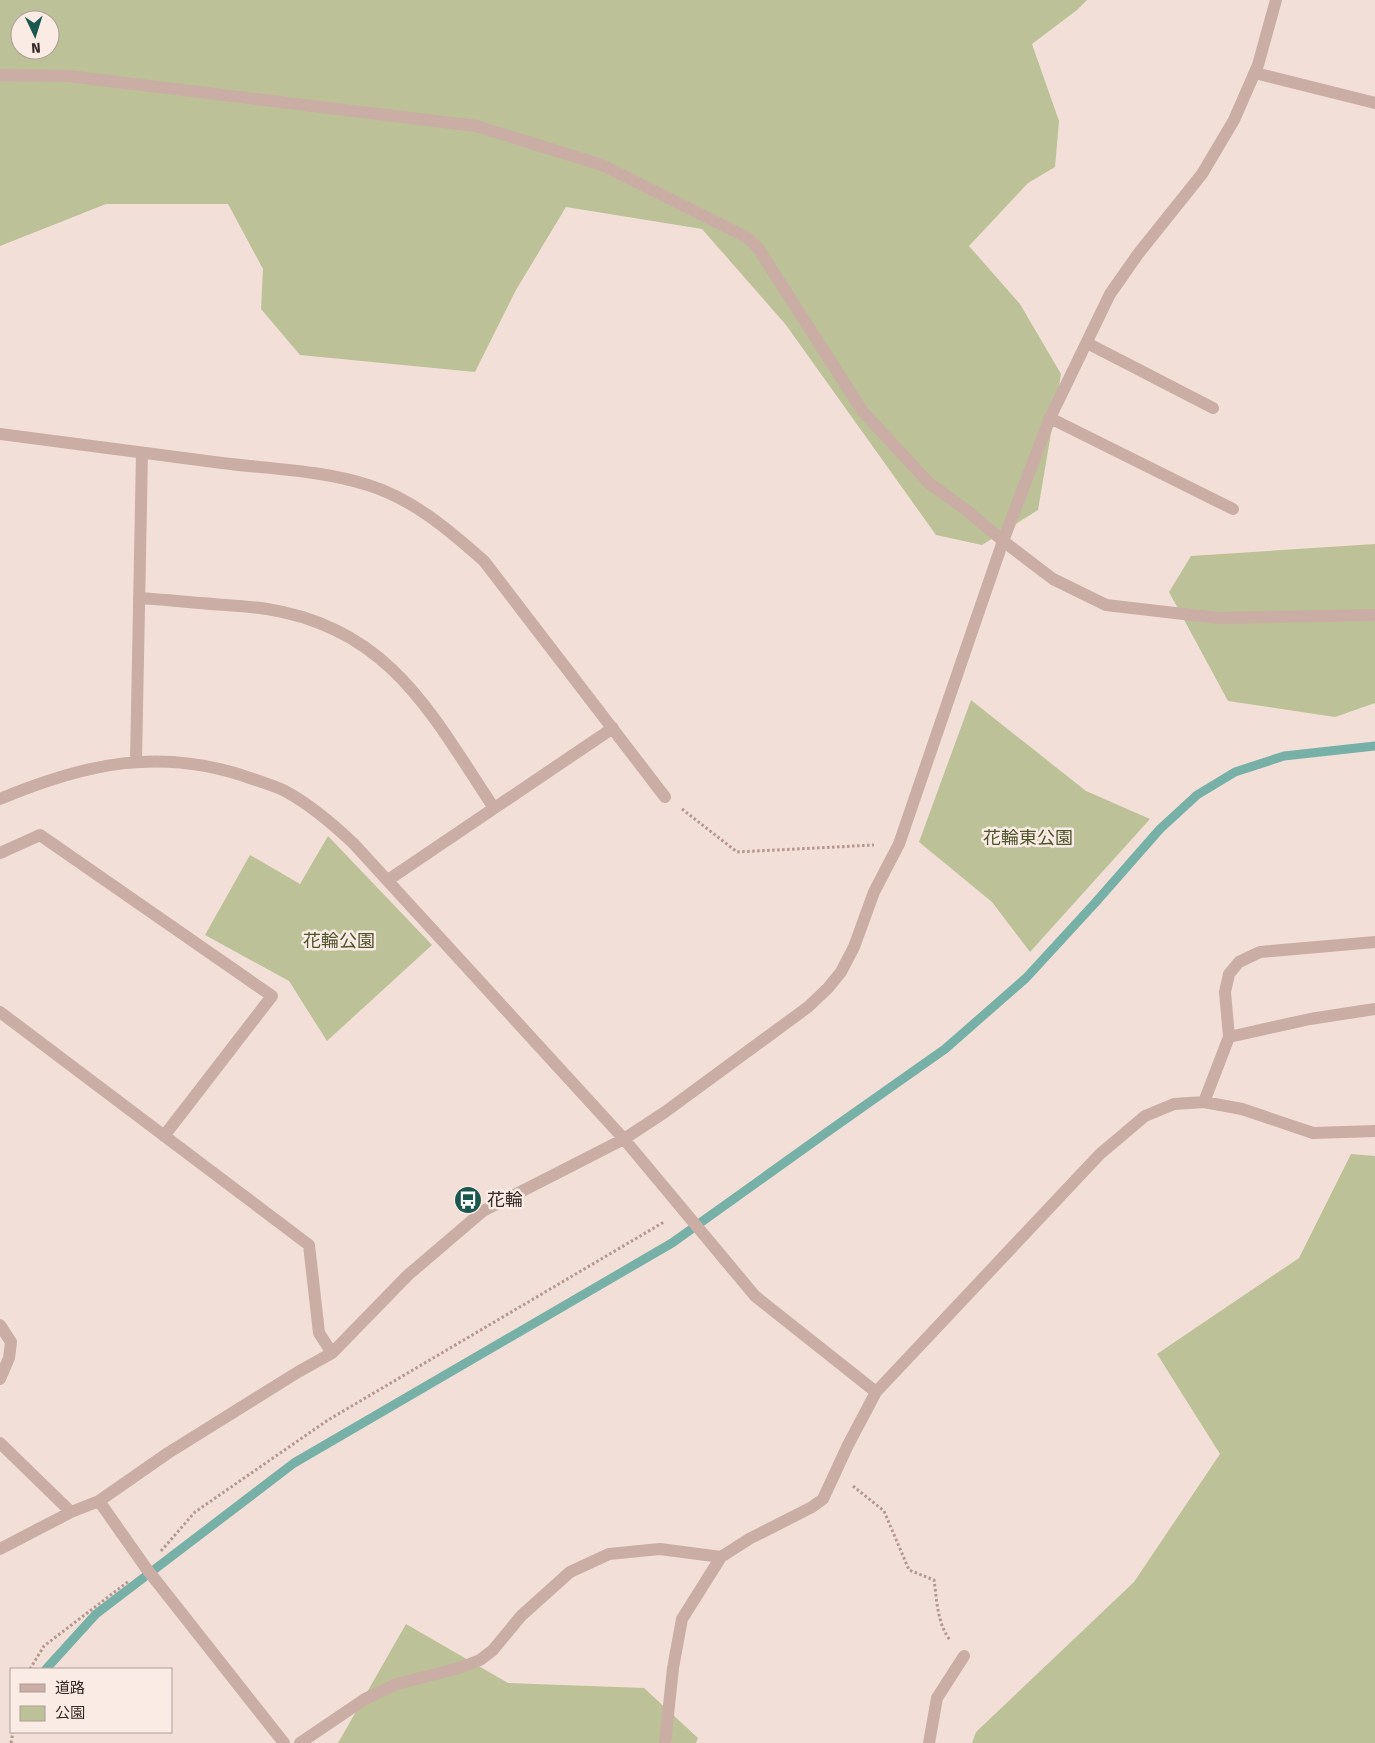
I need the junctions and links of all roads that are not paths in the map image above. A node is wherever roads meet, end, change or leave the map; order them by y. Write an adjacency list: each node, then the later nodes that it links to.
1 (1276, 0): 2 (street)
2 (1255, 73): 4 (street); 5 (street)
3 (0, 75): 11 (street)
4 (1375, 103)
5 (1087, 343): 6 (street); 7 (street)
6 (1213, 408)
7 (1050, 418): 10 (street); 11 (street)
8 (0, 434): 9 (street)
9 (142, 454): 12 (street); 14 (street)
10 (1233, 509)
11 (1002, 541): 13 (street); 28 (street)
12 (139, 598): 15 (street); 18 (street)
13 (1375, 615)
14 (612, 728): 16 (street); 18 (street)
15 (136, 761): 17 (street); 20 (street)
16 (665, 797)
17 (0, 799)
18 (494, 808): 20 (street)
19 (0, 853): 27 (street)
20 (388, 880): 28 (street)
21 (1375, 942): 24 (street)
22 (1375, 1009): 24 (street)
23 (0, 1012): 27 (street)
24 (1229, 1037): 25 (street)
25 (1204, 1102): 26 (street); 32 (street)
26 (1375, 1131)
27 (164, 1136): 30 (street)
28 (624, 1139): 30 (street); 32 (street)
29 (0, 1325): 31 (street)
30 (332, 1353): 34 (street)
31 (0, 1379)
32 (876, 1392): 37 (street)
33 (0, 1443): 35 (street)
34 (99, 1500): 35 (street); 39 (street)
35 (71, 1512): 36 (street)
36 (1, 1548)
37 (721, 1557): 40 (street); 41 (street)
38 (964, 1656): 42 (street)
39 (284, 1743)
40 (300, 1743)
41 (665, 1743)
42 (930, 1743)

